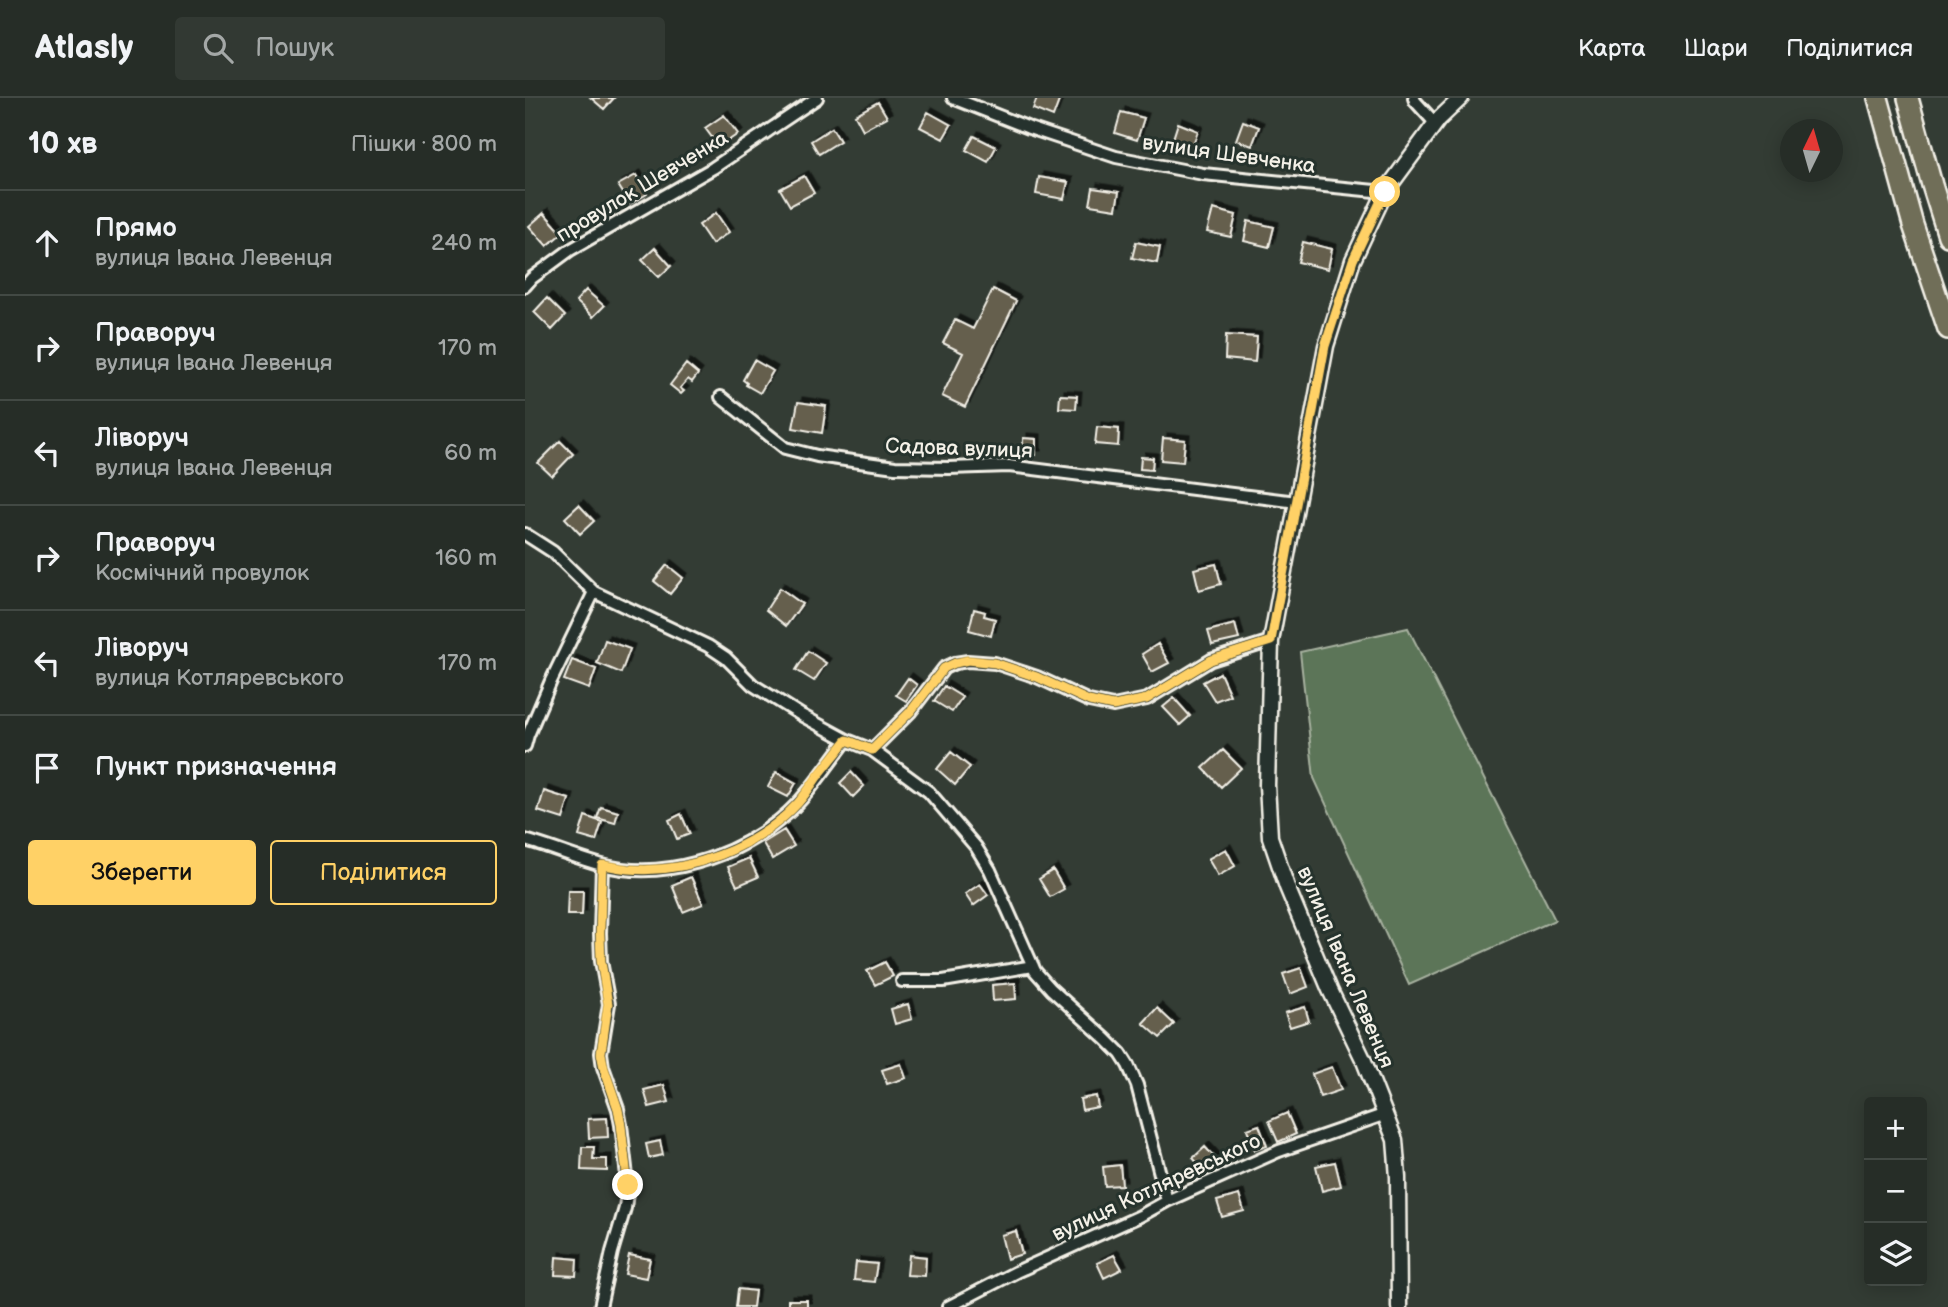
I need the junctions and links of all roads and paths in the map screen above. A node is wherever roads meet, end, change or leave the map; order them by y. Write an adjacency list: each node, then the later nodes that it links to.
1 (817, 98): 10 (street, провулок Шевченка)
2 (953, 98): 8 (street, вулиця Шевченка)
3 (1414, 98): 7 (street)
4 (1461, 98): 7 (street, вулиця Івана Левенця)
5 (1878, 98): 11 (highway)
6 (1907, 98): 9 (highway)
7 (1435, 123): 8 (street, вулиця Івана Левенця)
8 (1385, 192): 13 (street, вулиця Івана Левенця)
9 (1948, 236)
10 (525, 286)
11 (1948, 329)
12 (721, 397): 13 (street, Садова вулиця)
13 (1297, 502): 16 (street, вулиця Івана Левенця)
14 (525, 534): 15 (street)
15 (594, 592): 17 (street); 18 (street)
16 (1271, 641): 19 (street); 24 (street, вулиця Івана Левенця)
17 (847, 740): 19 (street); 21 (street)
18 (525, 747)
19 (872, 750): 22 (street)
20 (525, 840): 21 (street)
21 (602, 865): 26 (street)
22 (1033, 966): 23 (street); 25 (street)
23 (902, 981)
24 (1386, 1114): 25 (street, вулиця Котляревського); 28 (street, вулиця Івана Левенця)
25 (1167, 1201): 27 (street, вулиця Котляревського)
26 (600, 1307)
27 (948, 1307)
28 (1399, 1307)

